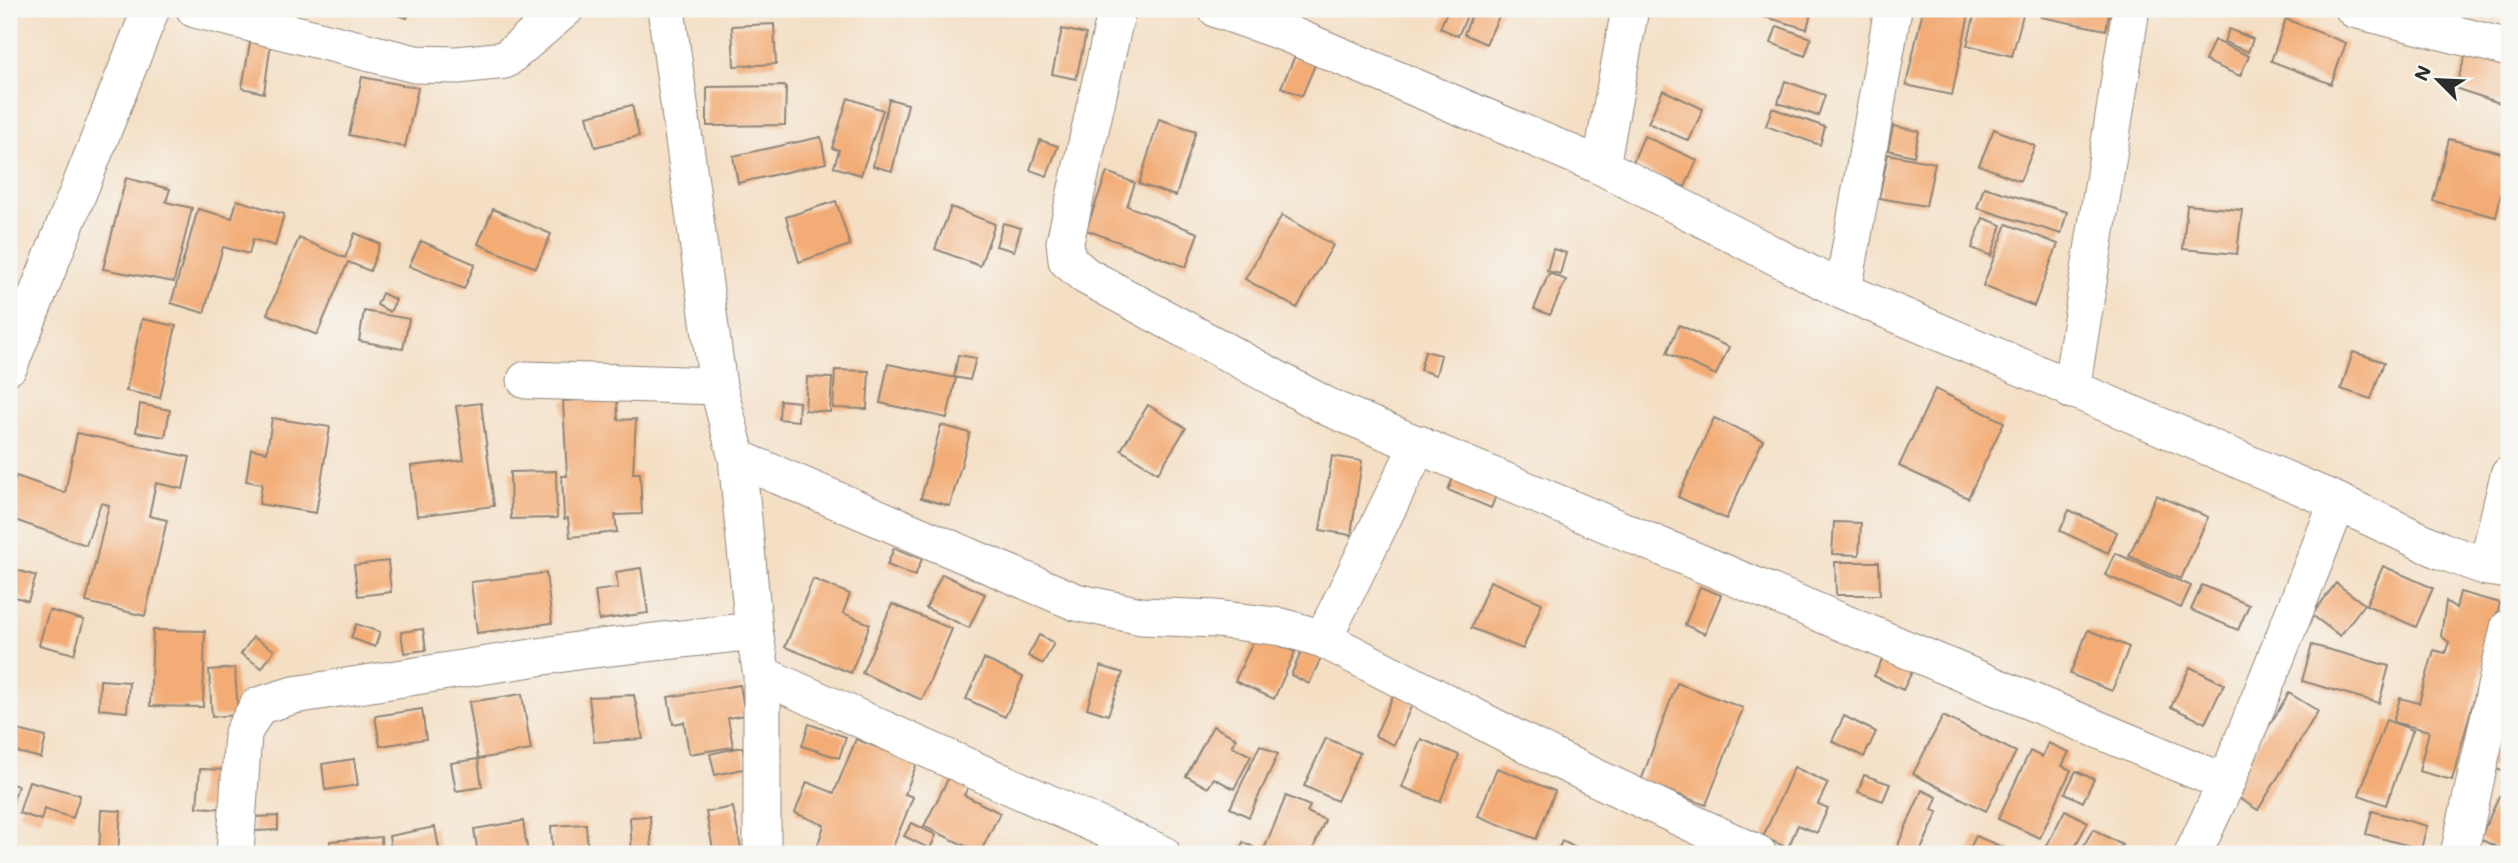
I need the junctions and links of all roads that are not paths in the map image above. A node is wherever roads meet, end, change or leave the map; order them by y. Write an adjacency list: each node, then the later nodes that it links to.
1 (151, 9): 14 (street)
2 (195, 9): 3 (street)
3 (565, 9)
4 (666, 9): 16 (street)
5 (1117, 9): 18 (street)
6 (1217, 9): 12 (street)
7 (1630, 9): 12 (street)
8 (1893, 9): 13 (street)
9 (2131, 9): 17 (street)
10 (2354, 9): 11 (street)
11 (2509, 48)
12 (1601, 166): 13 (street)
13 (1843, 291): 17 (street)
14 (9, 366)
15 (526, 380): 16 (street)
16 (718, 386): 19 (street)
17 (2071, 390): 21 (street)
18 (1419, 444): 25 (street); 27 (street)
19 (737, 458): 24 (street); 25 (street)
20 (2509, 475): 22 (street)
21 (2338, 502): 22 (street); 27 (street)
22 (2498, 569)
23 (2509, 628): 33 (street)
24 (754, 631): 26 (street); 28 (street)
25 (1323, 639): 31 (street)
26 (762, 674): 29 (street); 30 (street)
27 (2226, 783): 32 (street)
28 (234, 854)
29 (762, 854)
30 (1162, 854)
31 (1758, 854)
32 (2193, 854)
33 (2459, 854)

